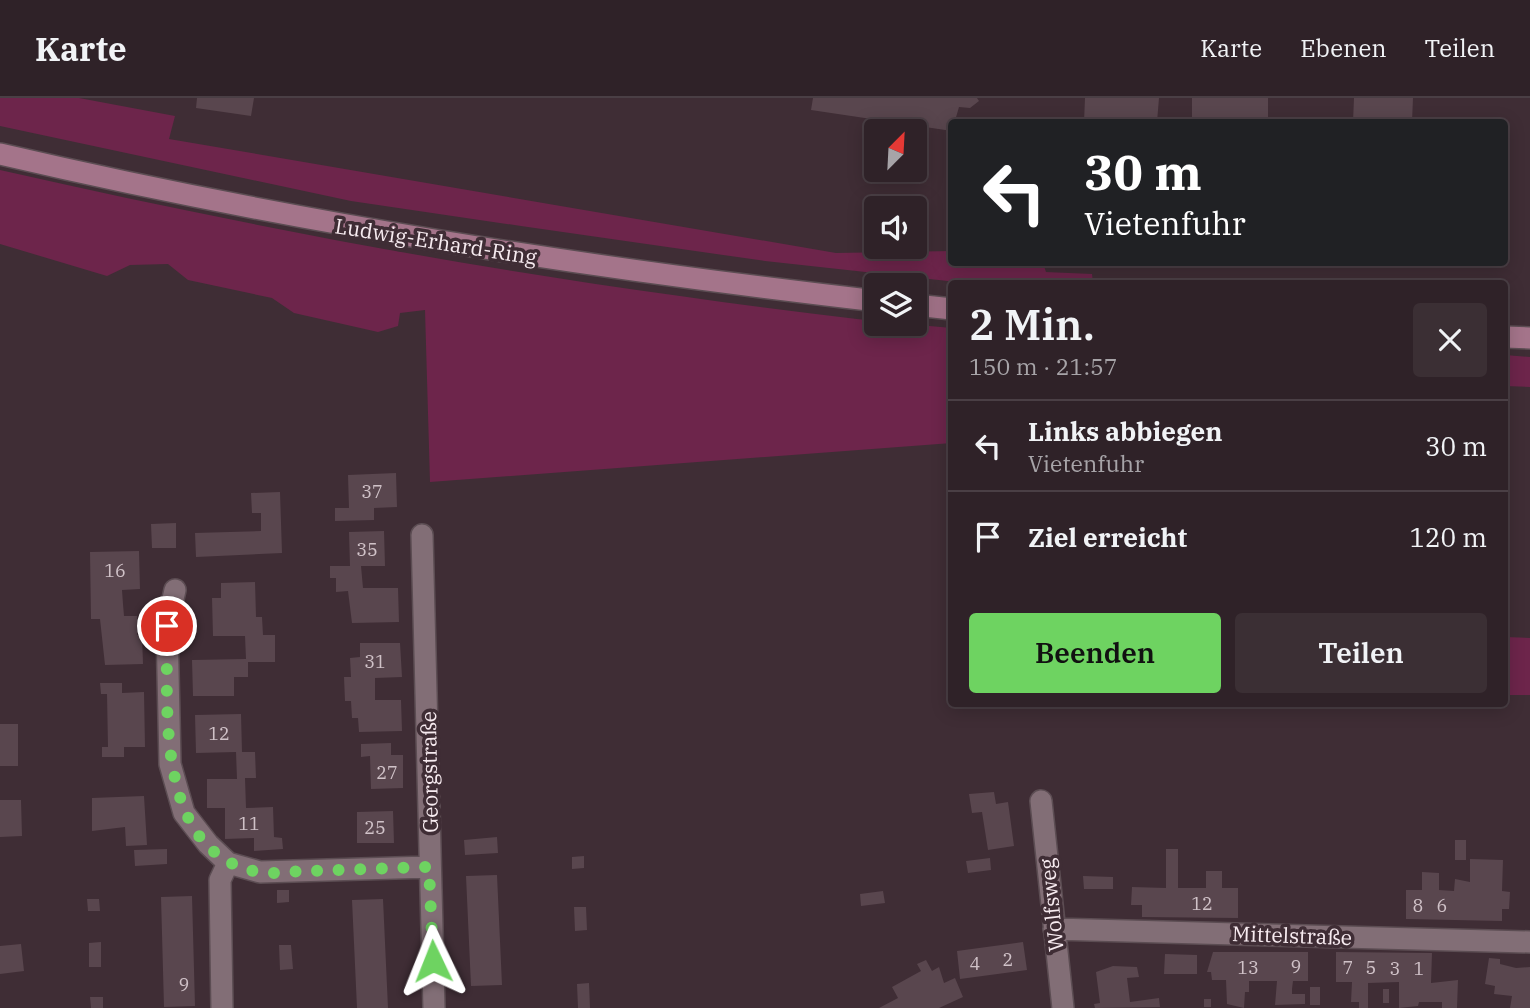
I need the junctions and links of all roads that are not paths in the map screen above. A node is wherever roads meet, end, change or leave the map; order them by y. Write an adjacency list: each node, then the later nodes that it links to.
1 (0, 154): 2 (main road, Ludwig-Erhard-Ring)
2 (864, 300)
3 (927, 306): 4 (main road)
4 (948, 309)
5 (1508, 337): 6 (main road)
6 (1530, 338)
7 (422, 536): 11 (street, Georgstraße)
8 (175, 590): 10 (street)
9 (1041, 801): 12 (street, Wolfsweg)
10 (228, 863): 11 (street); 14 (street)
11 (429, 867): 15 (street, Georgstraße)
12 (1054, 929): 13 (street, Mittelstraße); 16 (street, Wolfsweg)
13 (1530, 942)
14 (222, 1008)
15 (434, 1008)
16 (1063, 1008)

